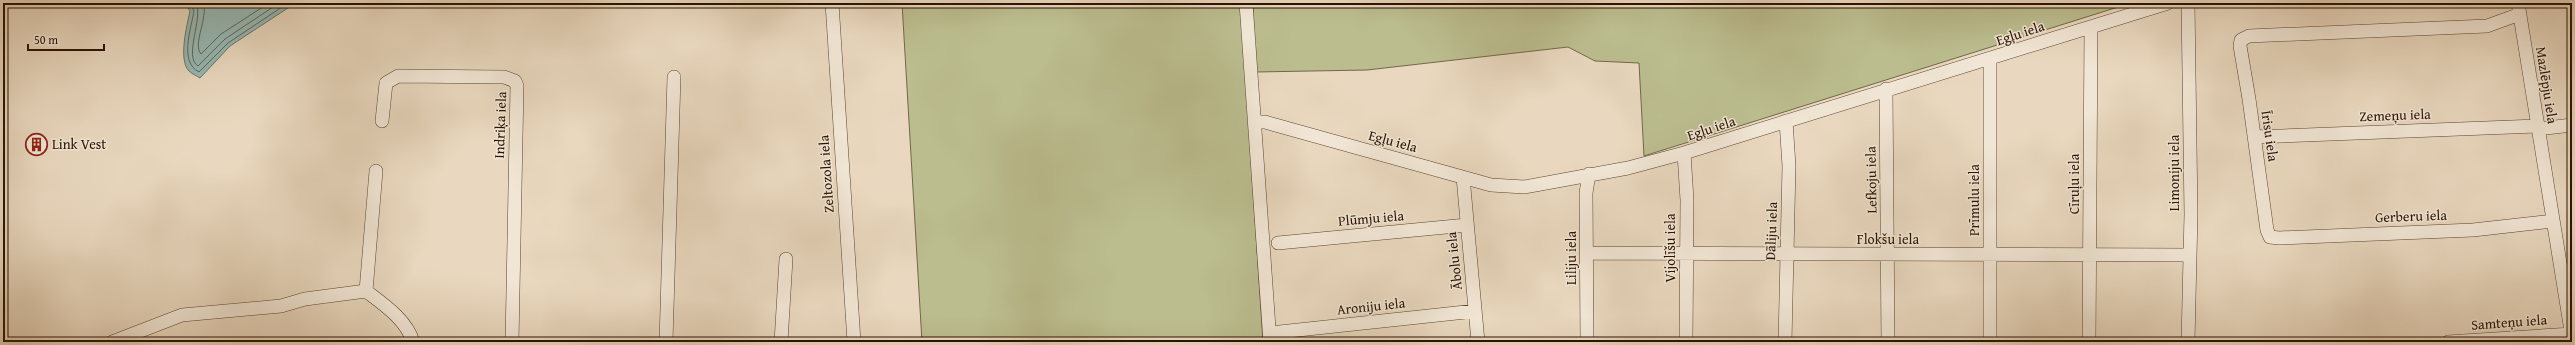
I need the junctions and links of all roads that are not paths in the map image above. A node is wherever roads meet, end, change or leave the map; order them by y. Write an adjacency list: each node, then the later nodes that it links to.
1 (832, 3): 42 (street, Zeltozola iela)
2 (1246, 3): 12 (street)
3 (2168, 3): 6 (street, Egļu iela)
4 (2188, 3): 30 (street, Limoniju iela)
5 (2519, 9): 14 (street, Mazlēpju iela); 15 (street, Īrisu iela)
6 (2091, 27): 7 (street, Egļu iela); 29 (street, Cīruļu iela)
7 (1990, 59): 9 (street, Egļu iela); 28 (street, Prīmulu iela)
8 (674, 77): 40 (street)
9 (1886, 89): 11 (street, Egļu iela); 27 (street, Lefkoju iela)
10 (382, 121): 39 (street, Indriķa iela)
11 (1786, 121): 16 (street, Egļu iela); 26 (street, Dāliju iela)
12 (1256, 122): 19 (street, Egļu iela); 35 (street)
13 (2572, 125): 14 (street, Zemeņu iela)
14 (2537, 127): 15 (street, Zemeņu iela); 20 (street, Mazlēpju iela)
15 (2254, 137): 22 (street, Īrisu iela)
16 (1684, 153): 18 (street, Egļu iela); 25 (street, Vijolīšu iela)
17 (376, 171): 32 (street)
18 (1589, 174): 19 (street, Egļu iela); 24 (street, Liliju iela)
19 (1463, 177): 21 (street, Ābolu iela)
20 (2553, 221): 22 (street, Gerberu iela); 34 (street, Mazlēpju iela)
21 (1466, 225): 23 (street, Plūmju iela); 33 (street, Ābolu iela)
22 (2270, 237)
23 (1278, 243)
24 (1587, 253): 25 (street, Flokšu iela); 44 (street, Liliju iela)
25 (1687, 253): 26 (street, Flokšu iela); 45 (street, Vijolīšu iela)
26 (1786, 253): 27 (street, Flokšu iela); 46 (street, Dāliju iela)
27 (1888, 255): 28 (street, Flokšu iela); 47 (street, Lefkoju iela)
28 (1990, 255): 29 (street, Flokšu iela); 48 (street, Prīmulu iela)
29 (2090, 255): 30 (street, Flokšu iela); 49 (street, Cīruļu iela)
30 (2189, 255): 50 (street, Limoniju iela)
31 (786, 259): 41 (street)
32 (366, 291): 37 (street); 38 (street)
33 (1475, 311): 35 (street, Aroniju iela); 43 (street, Ābolu iela)
34 (2572, 334): 36 (street, Mazlēpju iela); 51 (street, Samteņu iela)
35 (1270, 337)
36 (2572, 337)
37 (112, 342)
38 (413, 342)
39 (512, 342)
40 (666, 342)
41 (781, 342)
42 (854, 342)
43 (1478, 342)
44 (1587, 342)
45 (1686, 342)
46 (1786, 342)
47 (1888, 342)
48 (1990, 342)
49 (2089, 342)
50 (2188, 342)
51 (2448, 342)

